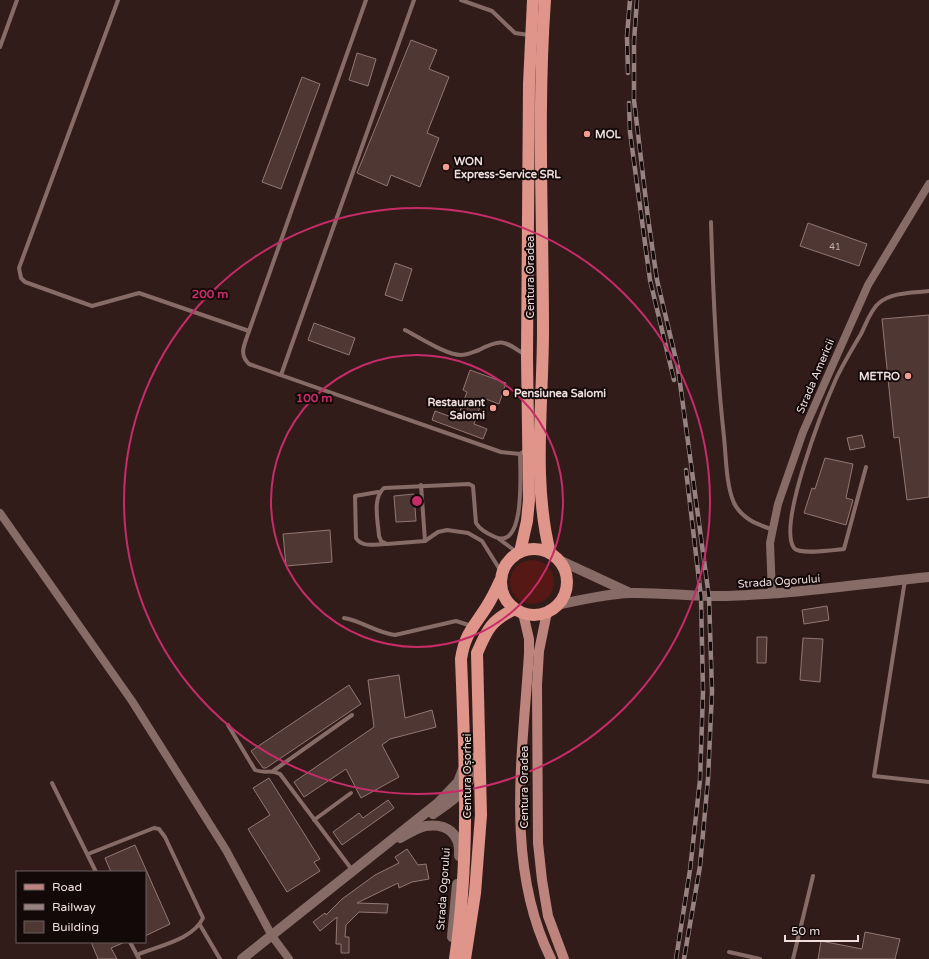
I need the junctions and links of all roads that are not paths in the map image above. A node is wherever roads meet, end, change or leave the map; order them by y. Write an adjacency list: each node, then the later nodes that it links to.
1 (18, 0): 9 (lane)
2 (118, 0): 14 (lane)
3 (366, 0): 14 (lane)
4 (414, 0): 16 (lane)
5 (461, 0): 8 (lane)
6 (533, 0): 8 (highway, Centura Oradea)
7 (545, 0): 27 (highway, Centura Oradea)
8 (530, 35): 15 (highway, Centura Oradea)
9 (0, 47)
10 (929, 184): 22 (street, Strada Americii)
11 (711, 222): 22 (lane)
12 (929, 291): 18 (lane)
13 (405, 330): 15 (lane)
14 (249, 331): 16 (lane)
15 (527, 357): 17 (highway, Centura Oradea)
16 (281, 375): 17 (lane)
17 (524, 452): 23 (lane); 26 (highway, Centura Oradea)
18 (866, 467)
19 (421, 485): 20 (lane); 23 (lane); 24 (lane)
20 (378, 492): 25 (lane); 25 (lane)
21 (0, 513): 55 (street)
22 (773, 530): 32 (street, Strada Americii)
23 (499, 539): 26 (lane)
24 (425, 541): 25 (lane); 28 (lane)
25 (387, 544)
26 (519, 552): 27 (highway); 28 (highway)
27 (554, 557): 31 (street, Strada Ogorului); 33 (highway)
28 (501, 577): 34 (highway); 37 (highway, Centura Oșorhei)
29 (929, 577): 30 (street, Strada Ogorului)
30 (905, 580): 32 (street, Strada Ogorului); 43 (lane)
31 (630, 593): 32 (street, Strada Ogorului); 33 (street, Strada Ogorului)
32 (772, 594)
33 (558, 605): 35 (highway)
34 (519, 611): 35 (highway); 39 (highway, Centura Oșorhei); 65 (main road, Centura Oradea)
35 (547, 612): 66 (main road, Centura Oradea)
36 (344, 618): 37 (lane)
37 (472, 626): 41 (highway, Centura Oșorhei)
38 (352, 715): 42 (lane)
39 (479, 722): 45 (street, Strada Ogorului); 64 (highway, Centura Oșorhei)
40 (228, 725): 42 (lane)
41 (465, 765): 45 (highway, Centura Oșorhei); 50 (street, Strada Ogorului)
42 (273, 771): 47 (lane)
43 (929, 782)
44 (52, 783): 49 (lane)
45 (466, 789): 48 (street, Strada Ogorului); 63 (highway, Centura Oșorhei)
46 (351, 793): 47 (lane)
47 (314, 820): 52 (lane)
48 (399, 839): 50 (street, Strada Ogorului); 62 (street, Strada Ogorului)
49 (88, 854): 51 (lane); 54 (lane)
50 (374, 855): 52 (street, Strada Ogorului)
51 (96, 871)
52 (354, 871): 55 (street, Strada Ogorului)
53 (813, 876): 68 (lane)
54 (200, 924): 58 (lane); 59 (lane)
55 (272, 936): 60 (street, Strada Ogorului); 61 (street)
56 (131, 943): 58 (lane)
57 (729, 952): 67 (lane)
58 (138, 957)
59 (220, 959)
60 (242, 959)
61 (290, 959)
62 (452, 959)
63 (455, 959)
64 (464, 959)
65 (551, 959)
66 (564, 959)
67 (760, 959)
68 (793, 959)

